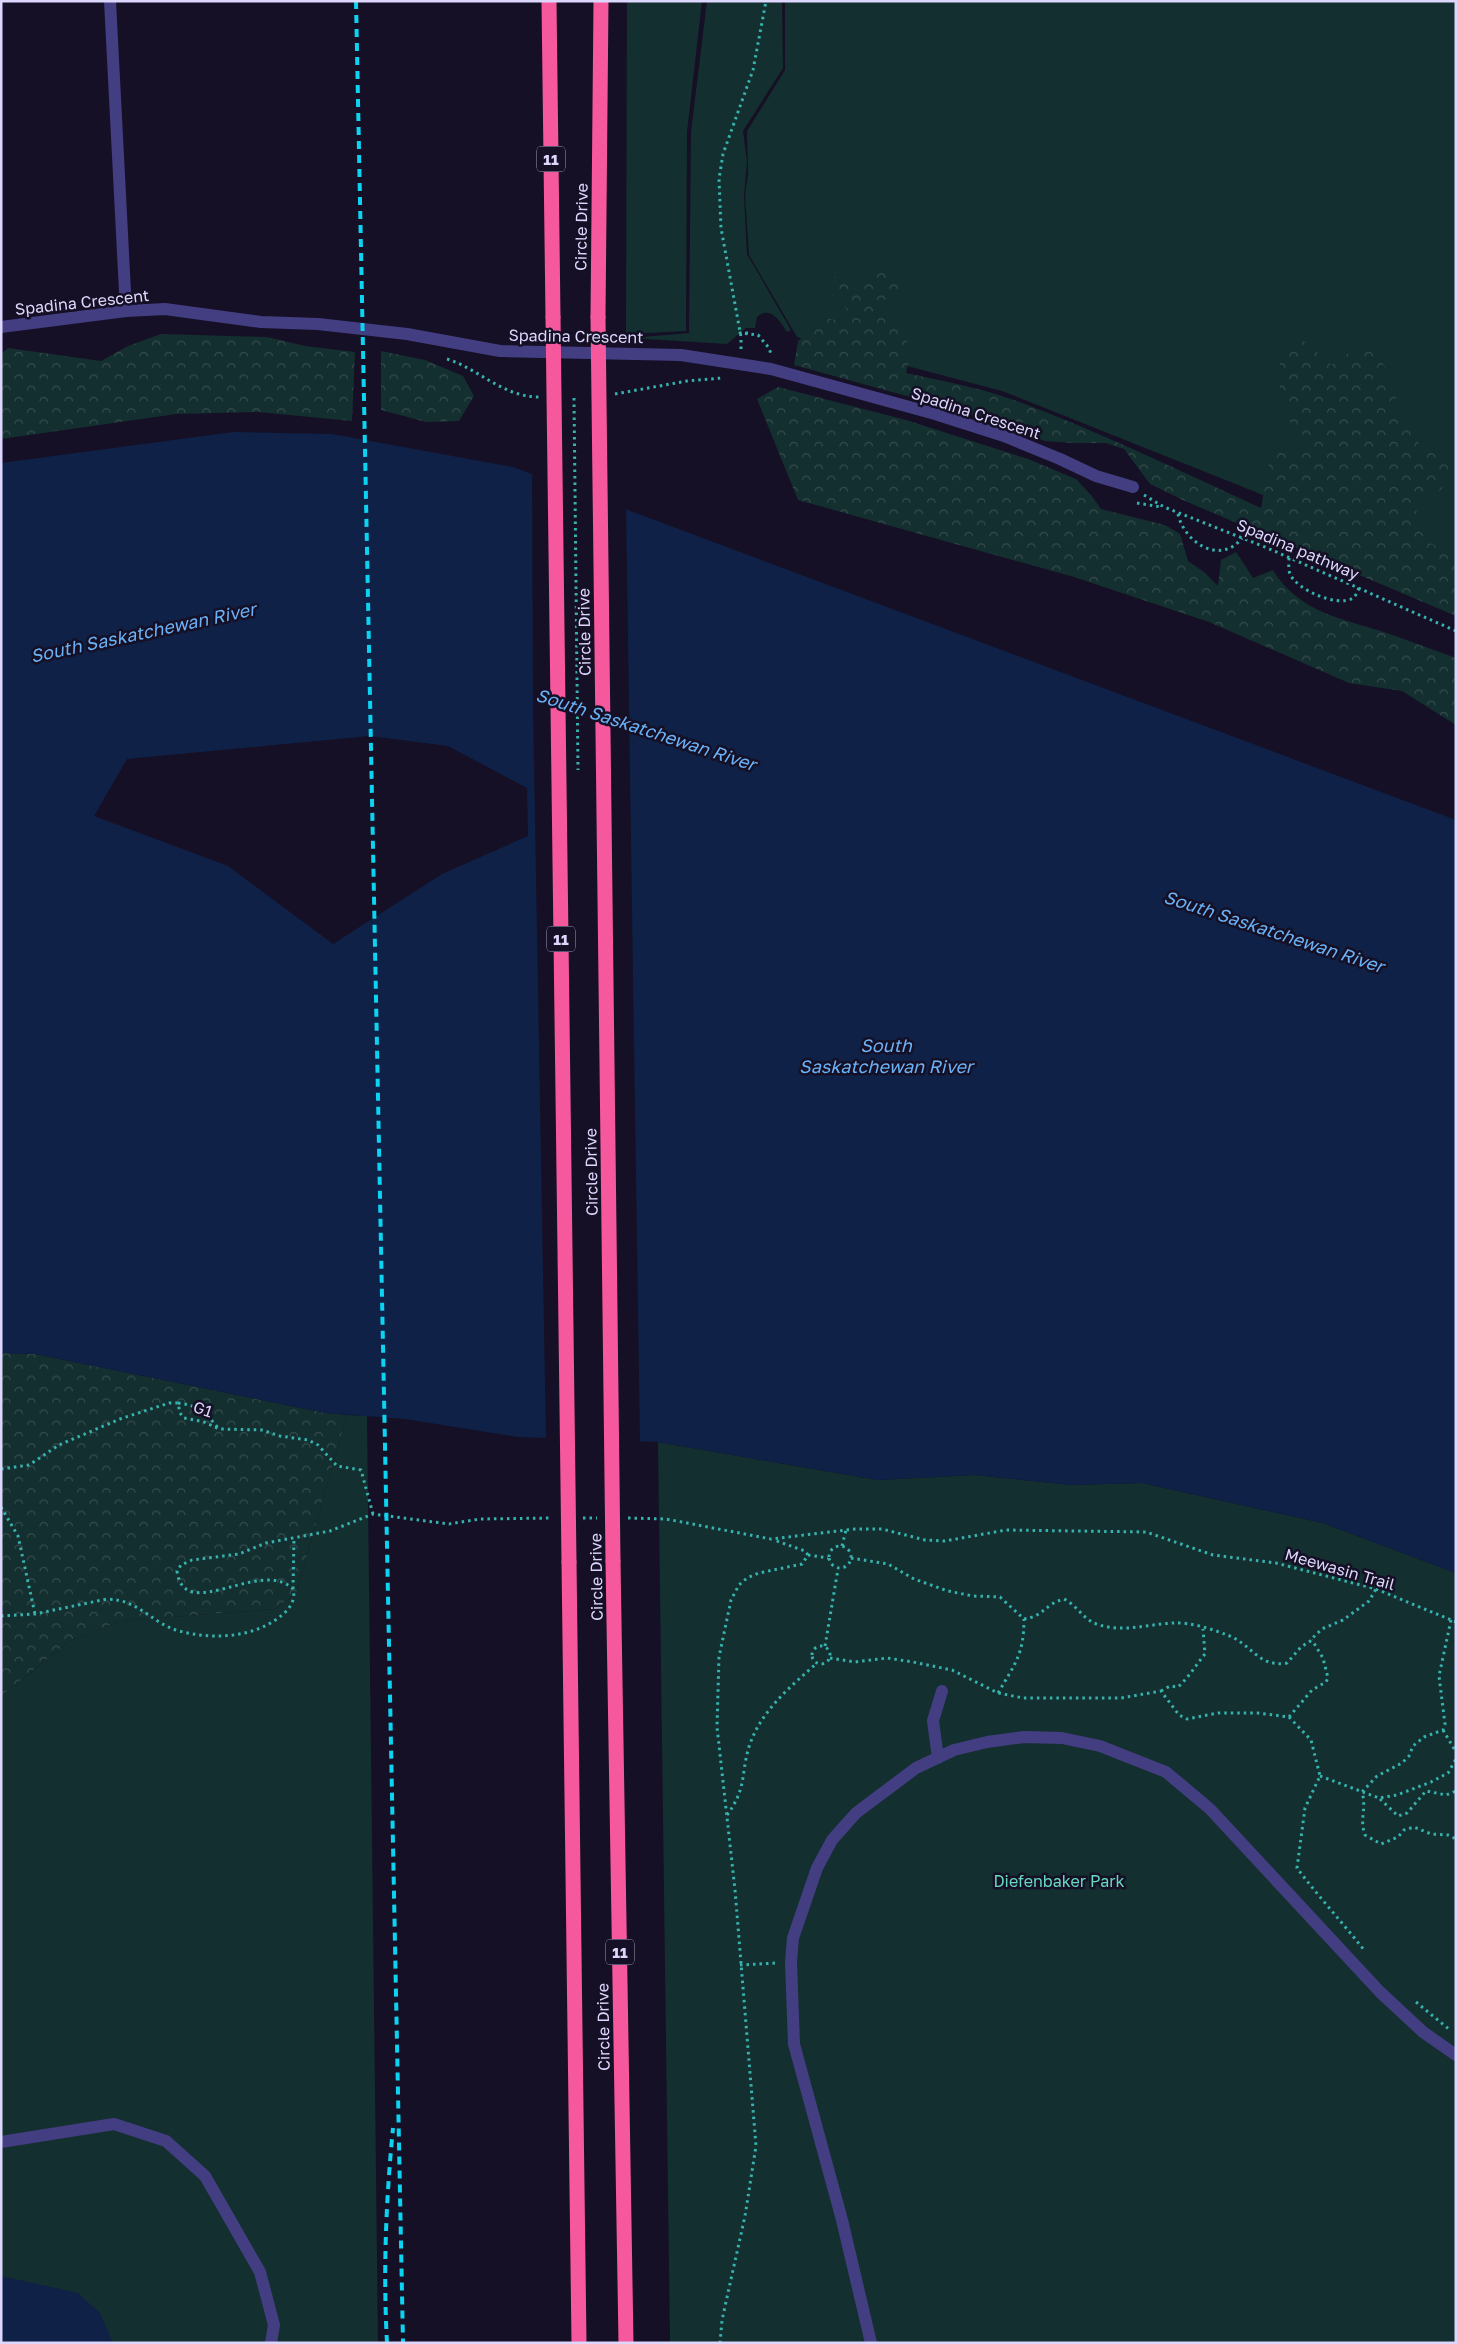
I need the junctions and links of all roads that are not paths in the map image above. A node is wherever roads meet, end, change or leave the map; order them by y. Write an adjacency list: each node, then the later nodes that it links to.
1 (110, 1): 4 (street)
2 (549, 1): 12 (highway, Circle Drive / 11, bridge)
3 (601, 1): 13 (highway, Circle Drive / 11, bridge)
4 (126, 311): 5 (street, Spadina Crescent); 6 (street, Spadina Crescent)
5 (1, 327)
6 (1133, 488)
7 (942, 1692): 8 (street)
8 (938, 1758): 9 (street); 14 (street)
9 (1456, 2055)
10 (1, 2142): 11 (street)
11 (271, 2343)
12 (579, 2343)
13 (626, 2343)
14 (870, 2343)

